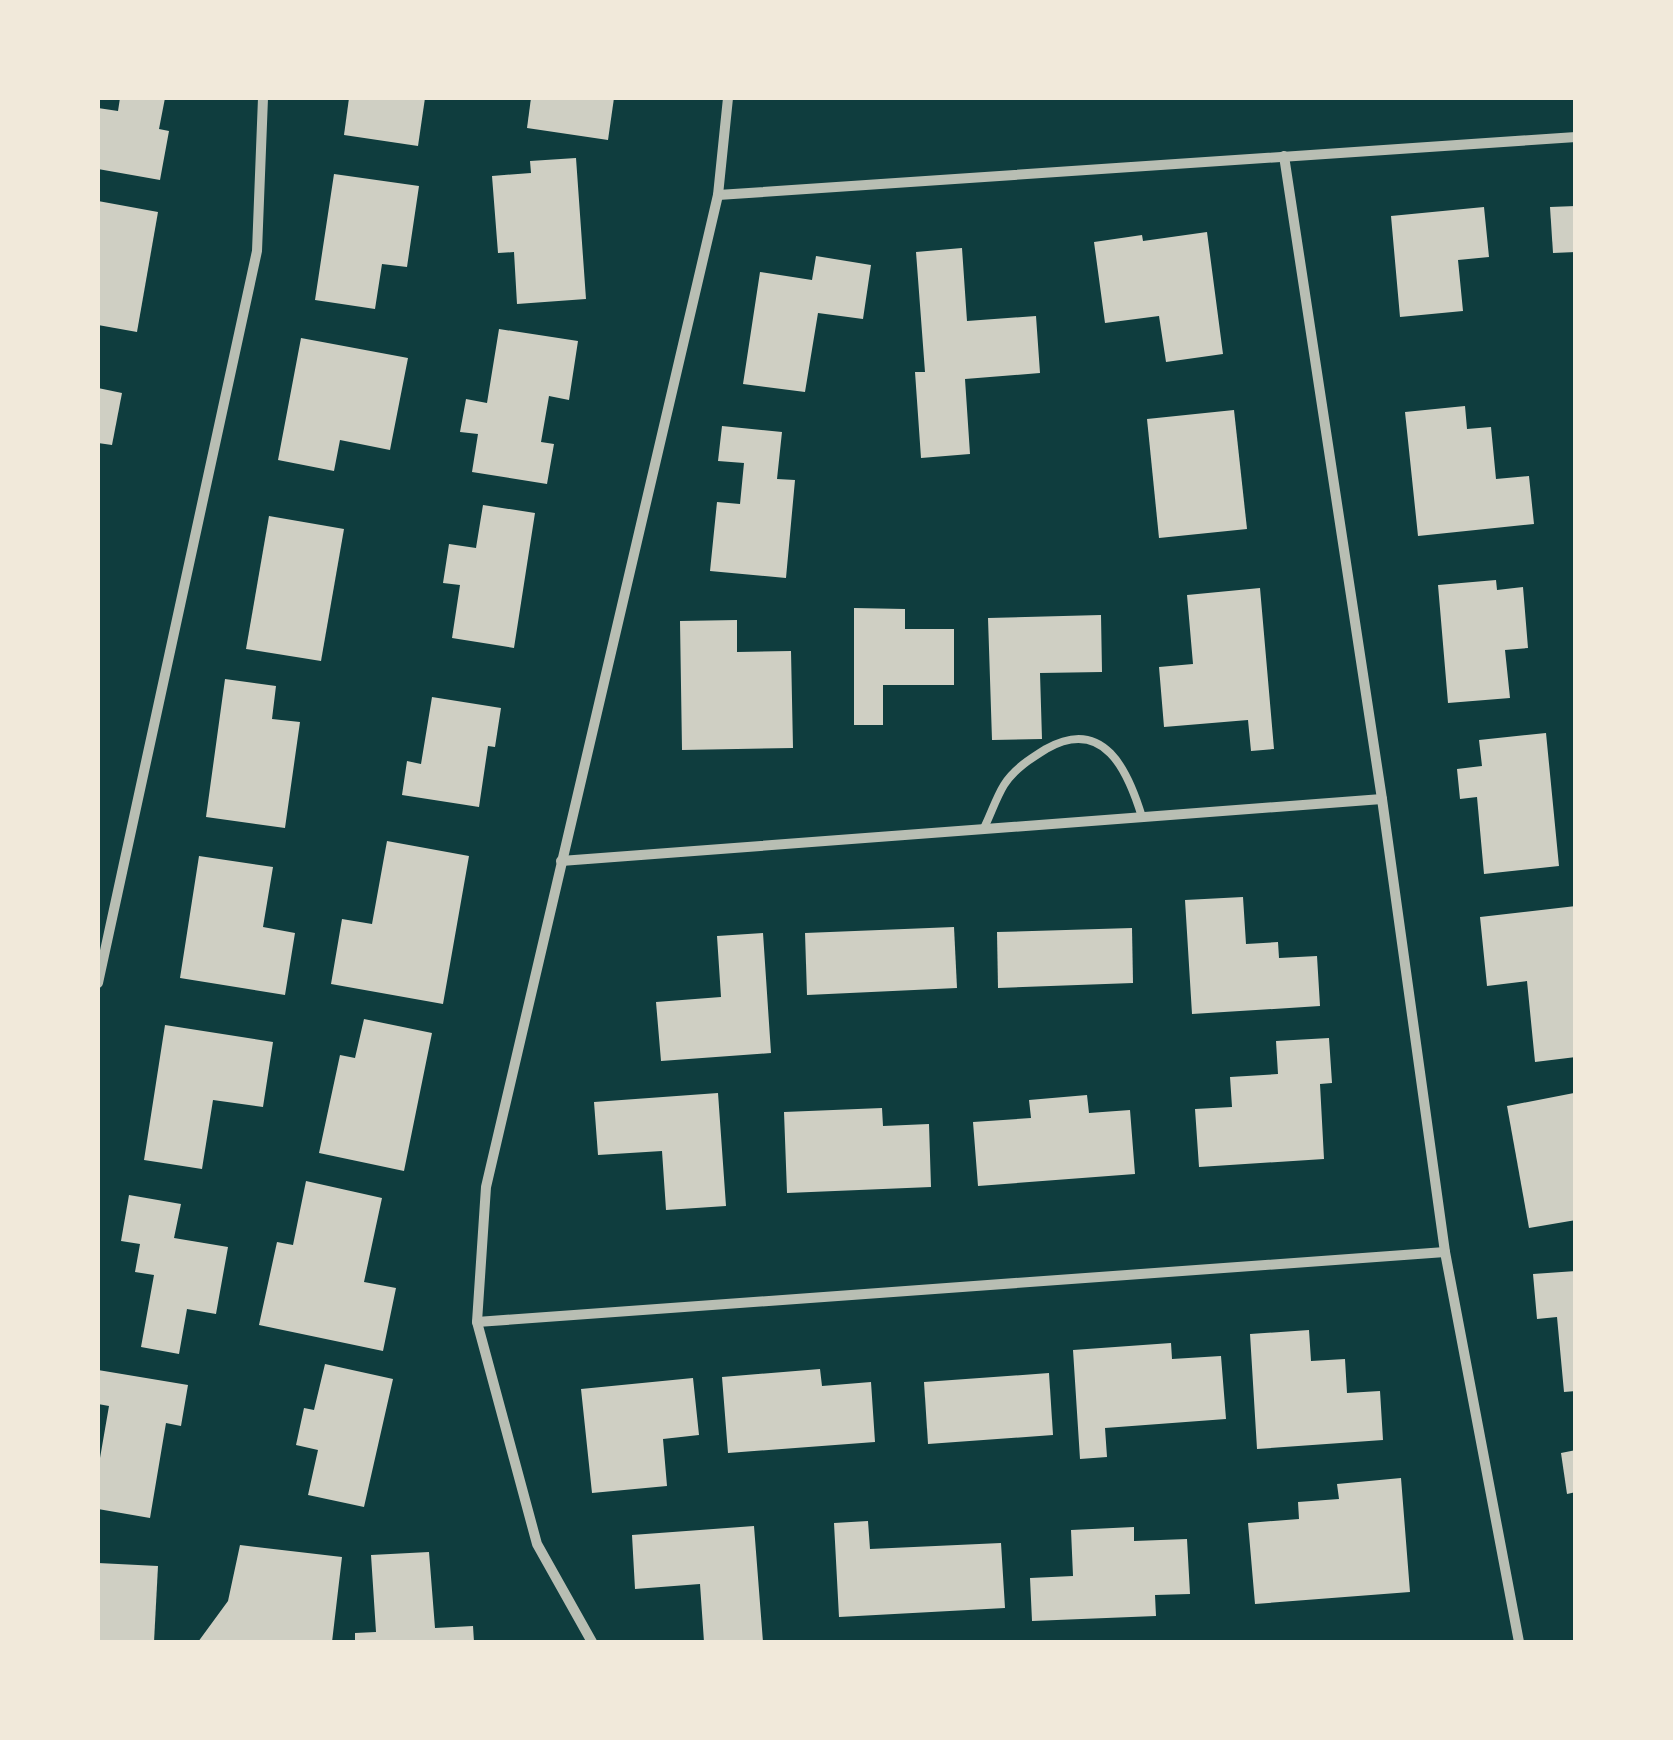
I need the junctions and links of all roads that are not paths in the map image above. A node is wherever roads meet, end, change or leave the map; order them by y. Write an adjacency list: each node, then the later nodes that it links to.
1 (263, 98): 10 (street)
2 (728, 98): 5 (street)
3 (1576, 137): 4 (street)
4 (1284, 156): 5 (street); 6 (street)
5 (718, 195): 9 (street)
6 (1382, 799): 7 (street); 11 (street)
7 (1142, 817): 8 (street); 8 (lane)
8 (984, 828): 9 (street)
9 (561, 861): 12 (street)
10 (98, 983)
11 (1445, 1252): 12 (street); 14 (street)
12 (476, 1322): 13 (street)
13 (592, 1642)
14 (1518, 1642)

